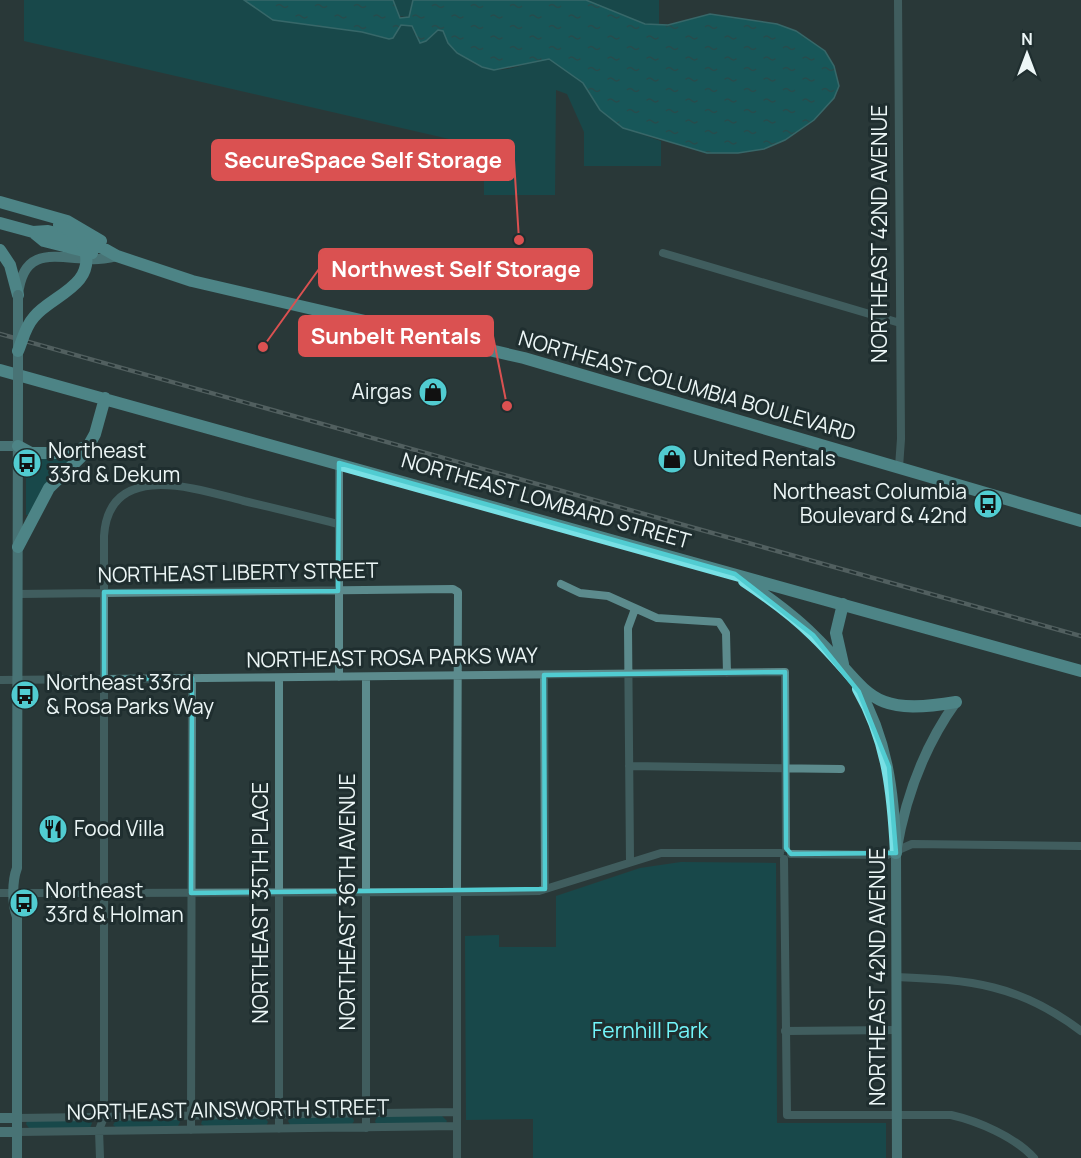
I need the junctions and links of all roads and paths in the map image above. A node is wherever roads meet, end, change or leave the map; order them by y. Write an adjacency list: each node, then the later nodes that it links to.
1 (898, 0): 9 (street, NORTHEAST 42ND AVENUE)
2 (0, 202): 7 (main road)
3 (0, 209): 10 (main road, bridge)
4 (0, 223): 7 (main road, NORTHEAST COLUMBIA BOULEVARD)
5 (0, 250): 8 (main road)
6 (663, 253): 9 (street)
7 (117, 256): 8 (main road); 17 (main road, NORTHEAST COLUMBIA BOULEVARD)
8 (18, 295): 10 (main road, bridge)
9 (900, 323): 17 (street, NORTHEAST 42ND AVENUE)
10 (18, 351): 14 (main road, bridge)
11 (0, 370): 12 (main road, NORTHEAST LOMBARD STREET)
12 (105, 398): 15 (main road); 16 (main road, NORTHEAST LOMBARD STREET)
13 (0, 446): 14 (main road)
14 (18, 446): 15 (main road); 20 (main road)
15 (86, 447): 20 (main road)
16 (339, 463): 19 (street); 21 (main road, NORTHEAST LOMBARD STREET)
17 (899, 467): 18 (main road, NORTHEAST COLUMBIA BOULEVARD)
18 (1081, 521)
19 (338, 524): 23 (street); 24 (street)
20 (18, 547): 25 (main road)
21 (735, 574): 26 (main road, NORTHEAST LOMBARD STREET); 37 (main road)
22 (561, 584): 27 (street)
23 (338, 591): 24 (street, NORTHEAST LIBERTY STREET); 32 (street, NORTHEAST LIBERTY STREET); 33 (street)
24 (104, 592): 25 (street, NORTHEAST LIBERTY STREET); 38 (street)
25 (18, 594): 40 (main road)
26 (843, 604): 28 (main road, NORTHEAST LOMBARD STREET); 37 (main road)
27 (635, 609): 29 (street); 30 (street)
28 (1081, 671)
29 (727, 673): 30 (street, NORTHEAST ROSA PARKS WAY); 43 (street, NORTHEAST ROSA PARKS WAY)
30 (628, 674): 31 (street, NORTHEAST ROSA PARKS WAY); 42 (street)
31 (544, 675): 32 (street, NORTHEAST ROSA PARKS WAY); 49 (street)
32 (457, 676): 34 (street, NORTHEAST ROSA PARKS WAY); 53 (street)
33 (339, 677): 34 (street, NORTHEAST ROSA PARKS WAY); 36 (street, NORTHEAST ROSA PARKS WAY)
34 (366, 677): 52 (street, NORTHEAST 36TH AVENUE)
35 (192, 678): 36 (street, NORTHEAST ROSA PARKS WAY); 38 (street, NORTHEAST ROSA PARKS WAY); 50 (street)
36 (279, 678): 51 (street, NORTHEAST 35TH PLACE)
37 (851, 678): 41 (main road); 47 (main road)
38 (104, 679): 40 (street, NORTHEAST ROSA PARKS WAY); 56 (street)
39 (0, 680): 40 (street, NORTHEAST ROSA PARKS WAY)
40 (17, 680): 55 (main road)
41 (956, 702): 47 (main road, NORTHEAST 42ND AVENUE)
42 (629, 766): 43 (street); 48 (street)
43 (785, 768): 44 (street); 46 (street)
44 (841, 769)
45 (1081, 846): 47 (street)
46 (785, 853): 47 (street); 48 (street); 59 (street)
47 (896, 853): 57 (main road, NORTHEAST 42ND AVENUE)
48 (630, 861): 49 (street)
49 (545, 889): 53 (street)
50 (191, 892): 51 (street); 56 (street); 65 (street)
51 (278, 892): 52 (street); 64 (street, NORTHEAST 35TH PLACE)
52 (366, 892): 53 (street); 62 (street, NORTHEAST 36TH AVENUE)
53 (457, 892): 61 (street)
54 (0, 893): 55 (street)
55 (18, 893): 56 (street); 68 (main road)
56 (104, 893): 66 (street)
57 (896, 977): 58 (main road, NORTHEAST 42ND AVENUE); 60 (street)
58 (896, 1030): 59 (street); 63 (main road, NORTHEAST 42ND AVENUE)
59 (785, 1031): 63 (street)
60 (1081, 1031)
61 (457, 1112): 62 (street, NORTHEAST AINSWORTH STREET); 69 (street)
62 (366, 1114): 64 (street, NORTHEAST AINSWORTH STREET); 70 (street, NORTHEAST 36TH AVENUE)
63 (896, 1114): 79 (main road, NORTHEAST 42ND AVENUE); 80 (street)
64 (279, 1115): 65 (street, NORTHEAST AINSWORTH STREET); 71 (street, NORTHEAST 35TH PLACE)
65 (191, 1116): 66 (street, NORTHEAST AINSWORTH STREET); 73 (street)
66 (104, 1117): 68 (street, NORTHEAST AINSWORTH STREET); 72 (street)
67 (0, 1118): 68 (main road, NORTHEAST AINSWORTH STREET)
68 (17, 1118): 75 (main road)
69 (457, 1126): 70 (street, NORTHEAST AINSWORTH STREET); 78 (street)
70 (366, 1128): 71 (street, NORTHEAST AINSWORTH STREET)
71 (279, 1129): 73 (street, NORTHEAST AINSWORTH STREET)
72 (99, 1130): 73 (street, NORTHEAST AINSWORTH STREET); 75 (street, NORTHEAST AINSWORTH STREET); 77 (street)
73 (191, 1130)
74 (0, 1132): 75 (main road, NORTHEAST AINSWORTH STREET)
75 (17, 1132): 76 (main road)
76 (16, 1158)
77 (100, 1158)
78 (457, 1158)
79 (897, 1158)
80 (1034, 1158)

